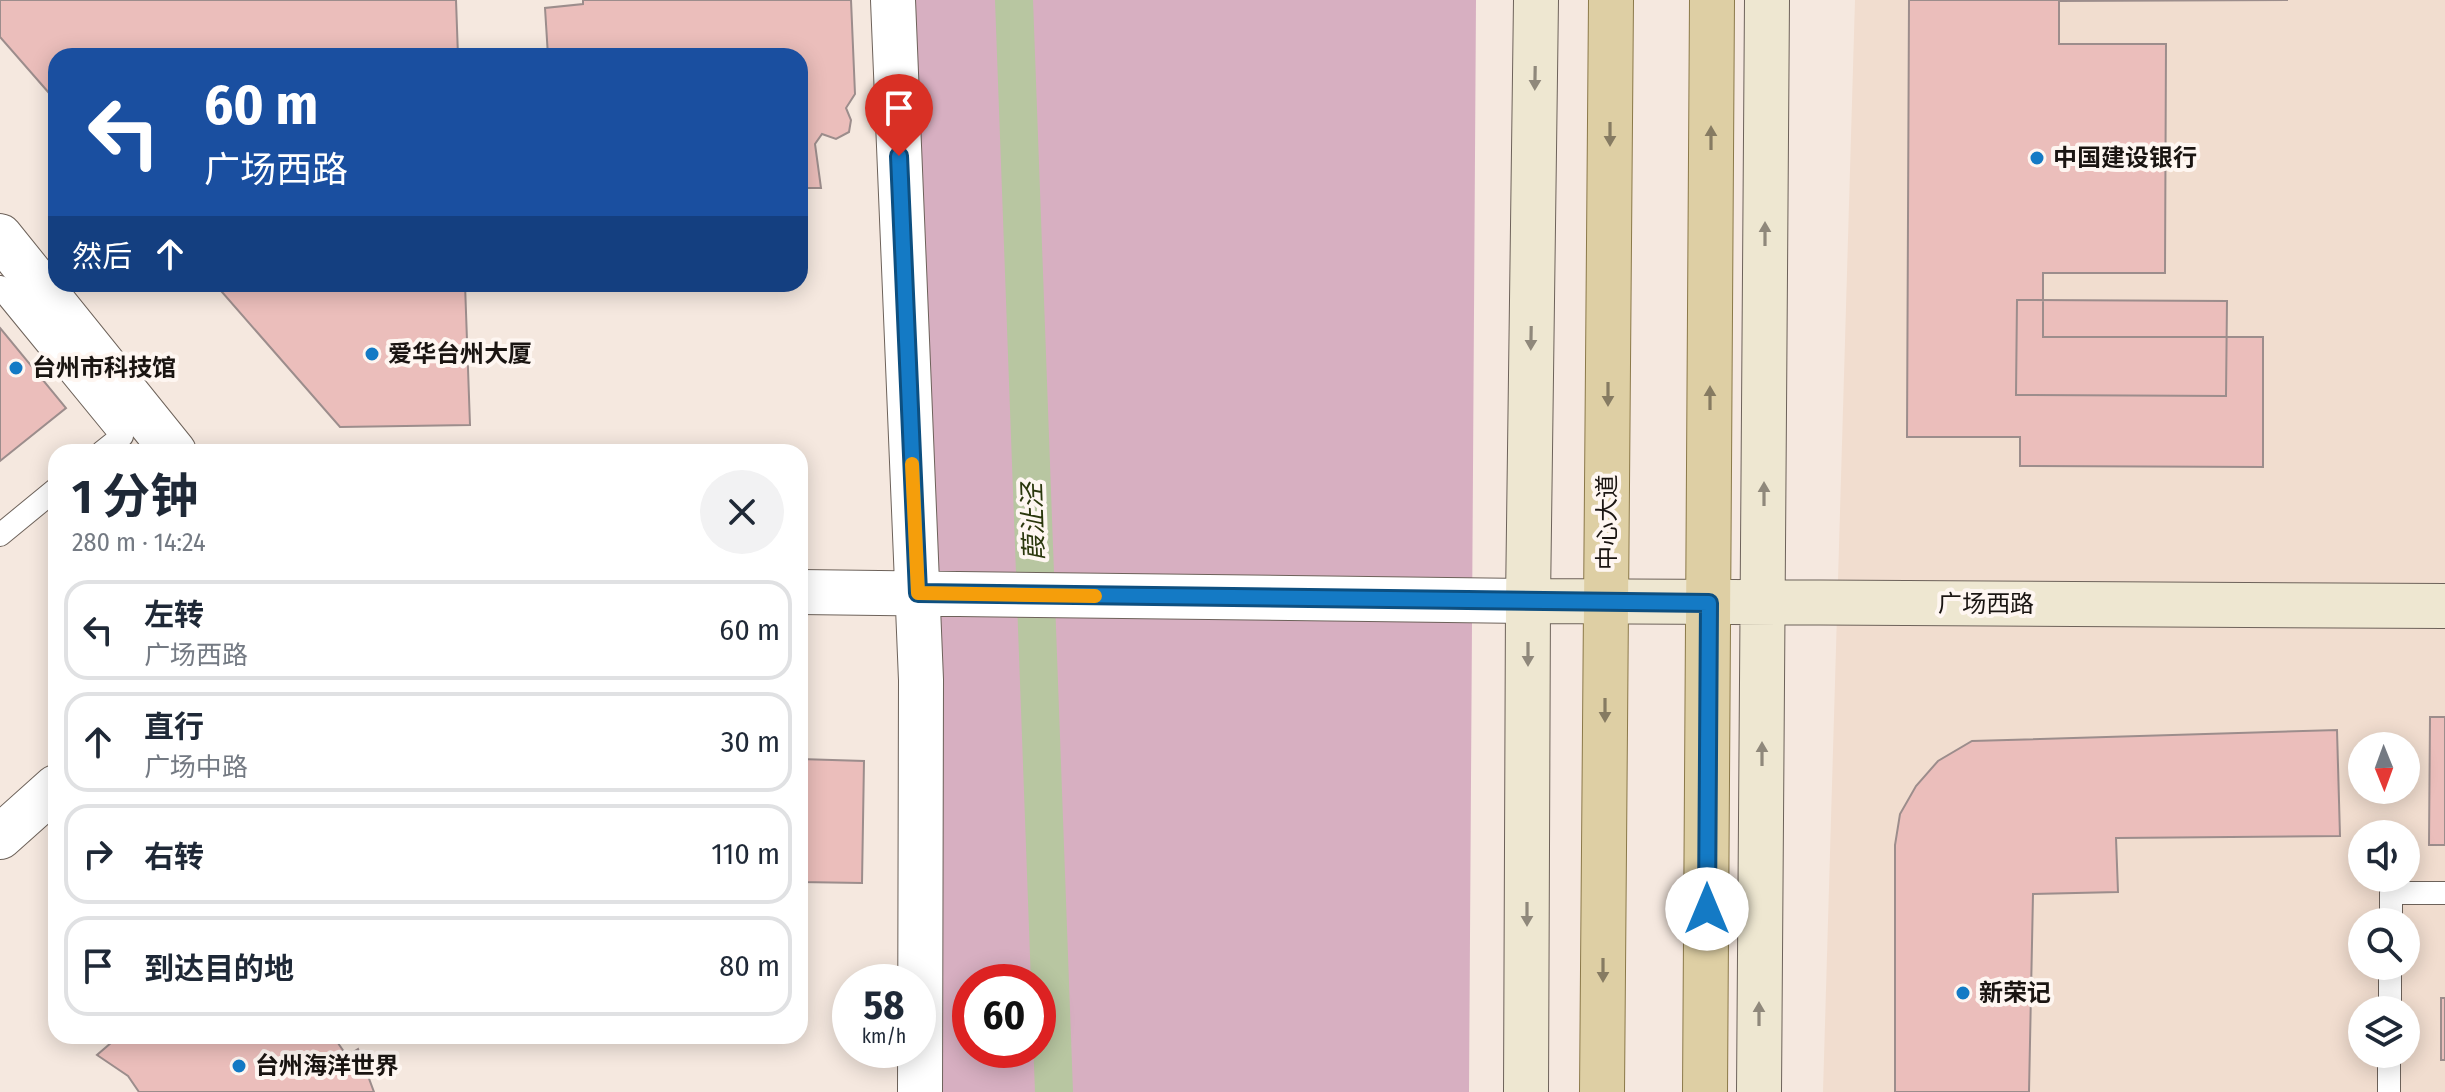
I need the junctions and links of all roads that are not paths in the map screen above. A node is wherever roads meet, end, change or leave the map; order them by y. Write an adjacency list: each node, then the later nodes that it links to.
1 (893, 0): 13 (street)
2 (1536, 0): 14 (main road, one-way to 14)
3 (1611, 0): 15 (main road, 中心大道, one-way to 15)
4 (1712, 0): 16 (main road, one-way to 4)
5 (1767, 0): 17 (main road, one-way to 5)
6 (0, 236): 9 (street)
7 (0, 287): 8 (lane)
8 (112, 444)
9 (168, 444)
10 (48, 496): 11 (lane)
11 (0, 535)
12 (808, 592): 13 (street)
13 (938, 594): 14 (street); 24 (street)
14 (1528, 601): 15 (main road, 广场西路); 25 (main road, one-way to 25)
15 (1606, 601): 16 (main road, 广场西路); 26 (main road, 中心大道, one-way to 26)
16 (1709, 603): 17 (main road, 广场西路); 27 (main road)
17 (1763, 603): 18 (main road, 广场西路); 28 (main road, one-way to 17)
18 (2445, 606)
19 (48, 794): 20 (street)
20 (0, 837)
21 (2445, 893): 22 (lane)
22 (2391, 908)
23 (2389, 1068): 29 (lane)
24 (920, 1092)
25 (1526, 1092)
26 (1602, 1092)
27 (1705, 1092)
28 (1759, 1092)
29 (2389, 1092)

